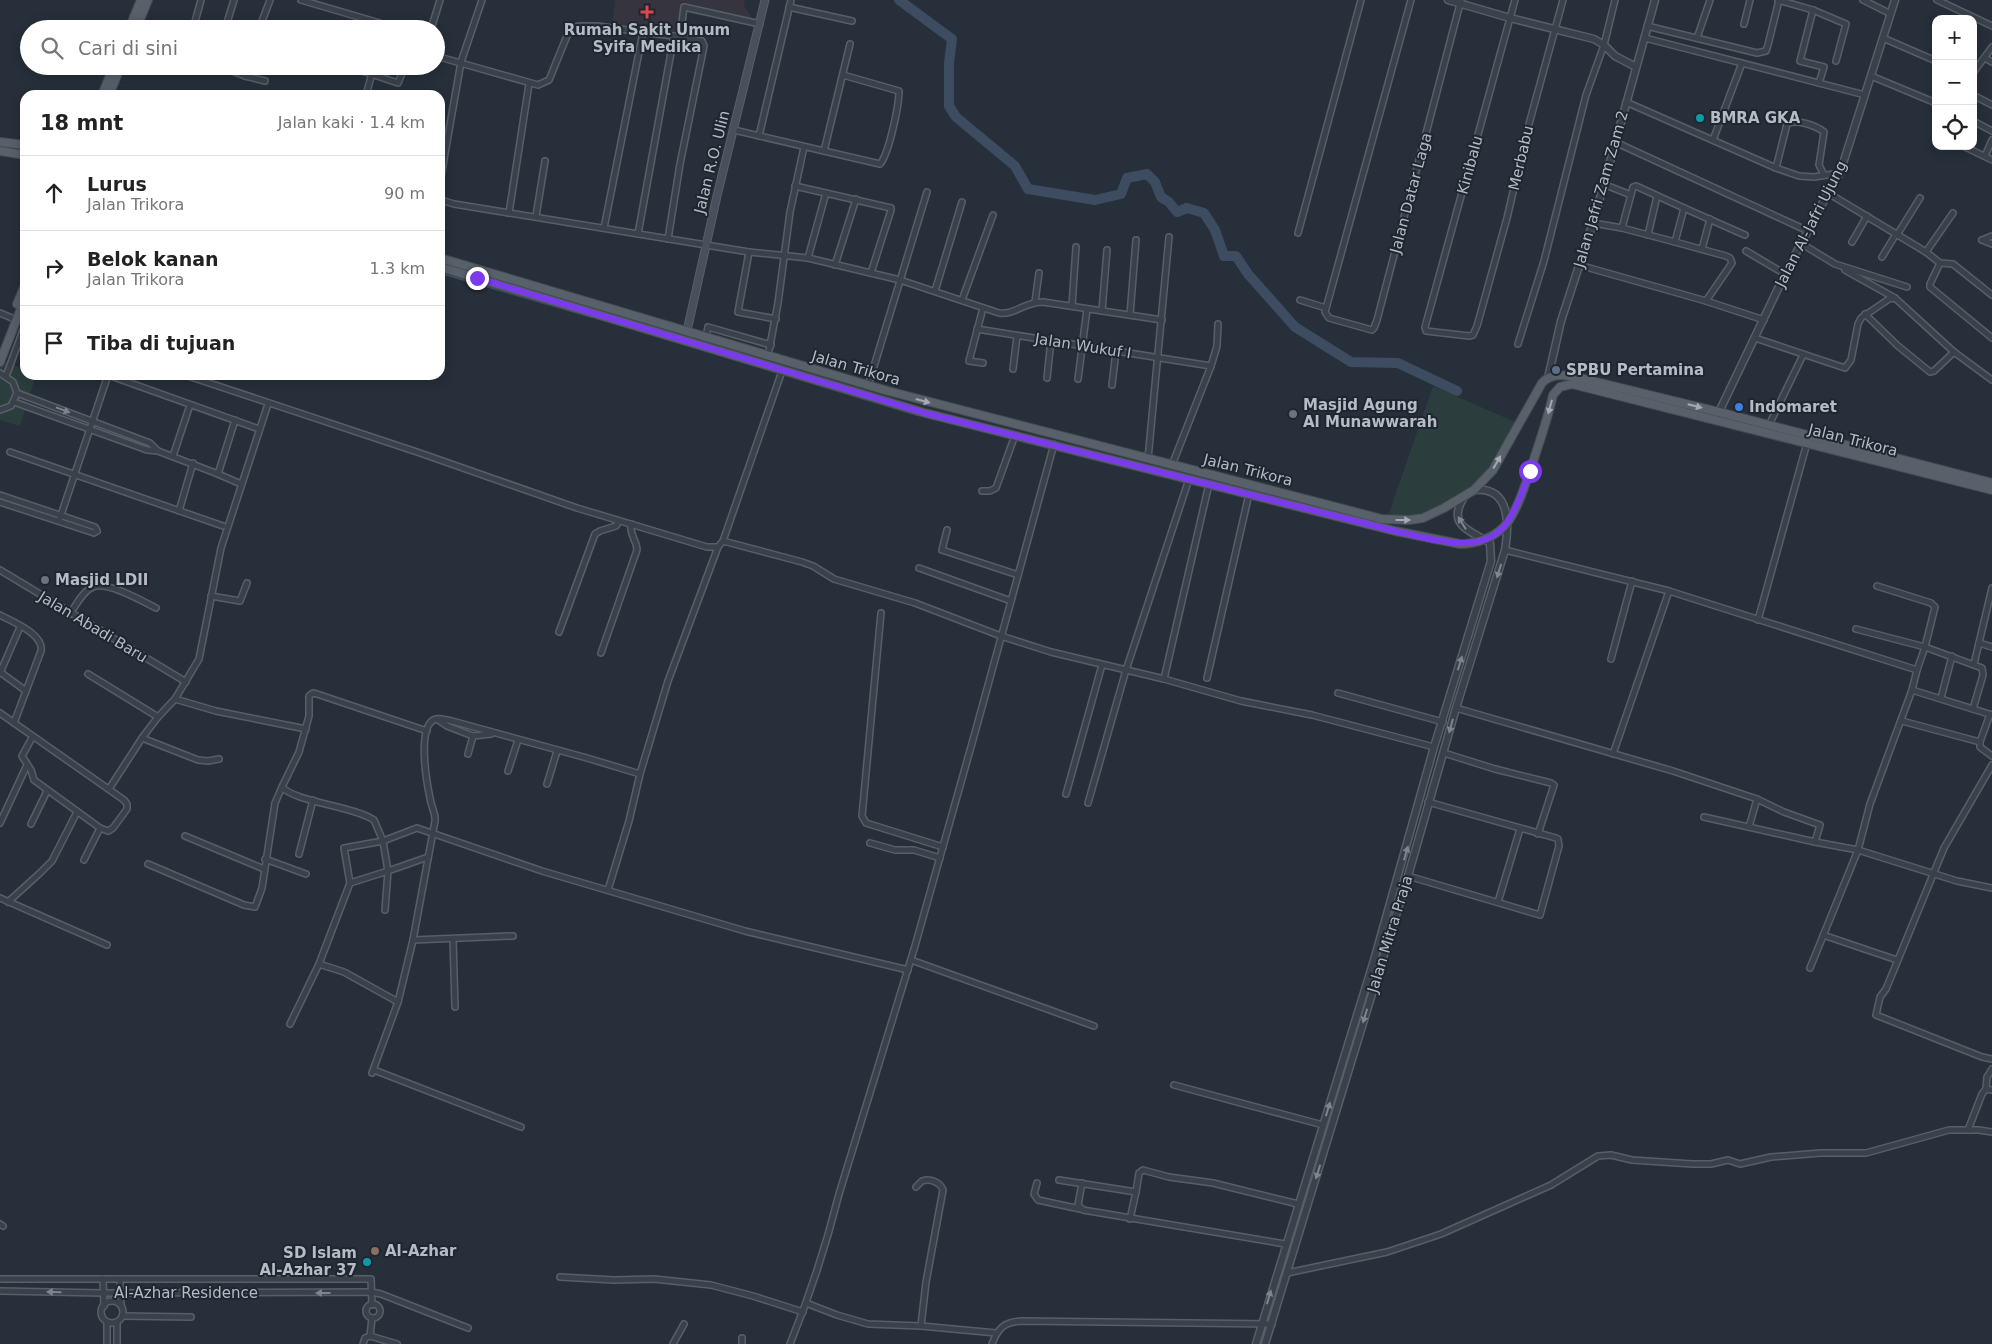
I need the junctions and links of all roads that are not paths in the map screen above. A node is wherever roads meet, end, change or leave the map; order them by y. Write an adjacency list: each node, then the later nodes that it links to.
1 (141, 0): 29 (main road)
2 (148, 0): 30 (main road)
3 (202, 0): 31 (street)
4 (234, 0): 32 (street)
5 (270, 0): 33 (street)
6 (301, 0): 34 (street)
7 (440, 0): 35 (street)
8 (482, 0): 54 (street)
9 (765, 0): 37 (main road, Jalan R.O. Ulin)
10 (791, 0): 25 (street)
11 (1362, 0): 120 (street)
12 (1411, 0): 167 (street)
13 (1448, 0): 24 (street)
14 (1515, 0): 28 (street, Kinibalu)
15 (1563, 0): 41 (street, Merbabu)
16 (1616, 0): 48 (street)
17 (1655, 0): 39 (street, Jalan Jafri Zam Zam 2)
18 (1710, 0): 45 (street)
19 (1750, 0): 38 (street)
20 (1778, 0): 26 (street); 45 (street)
21 (1863, 0): 27 (street)
22 (1895, 0): 27 (street, Jalan Al-Jafri Ujung)
23 (1937, 0): 40 (street)
24 (1461, 1): 28 (street); 167 (street, Jalan Datar Laga)
25 (789, 7): 36 (street); 80 (street)
26 (1813, 10): 53 (street); 67 (street)
27 (1891, 14): 46 (street, Jalan Al-Jafri Ujung)
28 (1510, 18): 41 (street); 180 (street, Kinibalu)
29 (133, 20)
30 (140, 20)
31 (196, 20)
32 (228, 20)
33 (263, 20)
34 (369, 20)
35 (434, 20)
36 (852, 21)
37 (760, 24): 43 (street); 78 (main road, Jalan R.O. Ulin)
38 (1744, 24)
39 (1648, 26): 44 (street, Jalan Jafri Zam Zam 2); 45 (street)
40 (1992, 26)
41 (1556, 29): 48 (street); 180 (street, Merbabu)
42 (643, 32): 43 (street); 68 (street); 117 (street)
43 (677, 36): 121 (street); 127 (street)
44 (1646, 38): 56 (street); 57 (street, Jalan Jafri Zam Zam 2)
45 (1697, 38)
46 (1883, 38): 52 (street); 65 (street, Jalan Al-Jafri Ujung)
47 (850, 44): 63 (street)
48 (1604, 45): 57 (street); 188 (street)
49 (1992, 48): 51 (street)
50 (445, 58): 54 (street)
51 (1985, 58): 55 (street); 58 (street)
52 (1934, 60)
53 (1836, 61)
54 (461, 62): 68 (street); 90 (street)
55 (1992, 62)
56 (1742, 63): 67 (street); 81 (street)
57 (1636, 67): 74 (street, Jalan Jafri Zam Zam 2)
58 (1977, 68)
59 (110, 75): 69 (main road)
60 (117, 75): 70 (main road)
61 (372, 75): 62 (street); 71 (street)
62 (401, 75)
63 (843, 75): 89 (street); 89 (street)
64 (246, 76): 66 (street)
65 (1871, 76): 72 (street, Jalan Al-Jafri Ujung); 75 (street)
66 (265, 81)
67 (1819, 83): 72 (street)
68 (529, 84): 110 (street)
69 (104, 90)
70 (111, 90)
71 (368, 90)
72 (1865, 95): 96 (street, Jalan Al-Jafri Ujung)
73 (1977, 97): 76 (street)
74 (1626, 102): 81 (street); 84 (street, Jalan Jafri Zam Zam 2)
75 (1932, 102)
76 (1992, 105)
77 (1977, 124): 79 (street)
78 (734, 130): 80 (street); 133 (main road, Jalan R.O. Ulin)
79 (1992, 131)
80 (759, 136): 86 (street)
81 (1713, 140): 95 (street)
82 (1992, 140): 92 (street)
83 (0, 142): 85 (main road)
84 (1615, 142): 98 (street, Jalan Jafri Zam Zam 2); 119 (street)
85 (20, 145)
86 (804, 147): 89 (street); 99 (street)
87 (1972, 150): 92 (street)
88 (0, 151): 91 (main road)
89 (824, 151)
90 (445, 153)
91 (20, 154)
92 (1985, 156): 93 (street)
93 (1992, 160)
94 (545, 161): 113 (street)
95 (1776, 168): 97 (street); 97 (street)
96 (1840, 173): 97 (street); 102 (street, Jalan Al-Jafri Ujung)
97 (1824, 175)
98 (1603, 184): 103 (street); 116 (street, Jalan Jafri Zam Zam 2)
99 (795, 186): 101 (street); 140 (street)
100 (927, 192): 153 (street)
101 (826, 193): 106 (street); 142 (street)
102 (1828, 193): 114 (street); 119 (street, Jalan Al-Jafri Ujung)
103 (1630, 195): 104 (street); 118 (street)
104 (1658, 196): 109 (street); 122 (street)
105 (1920, 198): 123 (street)
106 (856, 199): 145 (street); 149 (street)
107 (445, 201): 110 (street)
108 (962, 202): 156 (street)
109 (1684, 208): 115 (street); 129 (street)
110 (509, 213): 113 (street)
111 (1953, 213): 139 (street)
112 (993, 215): 160 (street)
113 (536, 216): 117 (street)
114 (1867, 216): 123 (street); 130 (street)
115 (1710, 219): 124 (street); 135 (street)
116 (1593, 223): 118 (street); 147 (street, Jalan Jafri Zam Zam 2)
117 (604, 228): 121 (street)
118 (1622, 228): 122 (street)
119 (1808, 231): 131 (street, Jalan Al-Jafri Ujung)
120 (1298, 233)
121 (638, 234): 127 (street)
122 (1648, 234): 129 (street)
123 (1897, 234): 139 (street); 141 (street)
124 (1745, 235)
125 (1992, 236): 132 (street)
126 (1169, 237): 175 (street)
127 (668, 239): 133 (street)
128 (1136, 240): 172 (street)
129 (1675, 242): 135 (street)
130 (1852, 242)
131 (1802, 244): 146 (street); 151 (street, Jalan Al-Jafri Ujung)
132 (1992, 244)
133 (706, 245): 137 (street); 181 (main road, Jalan R.O. Ulin)
134 (1076, 247): 164 (street)
135 (1702, 249): 162 (street)
136 (1107, 250): 169 (street)
137 (749, 252): 140 (street); 174 (street)
138 (1746, 252): 151 (street)
139 (1926, 252): 144 (street)
140 (784, 256): 142 (street); 174 (street)
141 (1882, 257)
142 (808, 258): 145 (street)
143 (445, 260): 152 (main road, Jalan Trikora)
144 (1940, 263): 157 (street); 186 (street)
145 (835, 264): 149 (street)
146 (1835, 264): 155 (street); 158 (street)
147 (1579, 265): 162 (street); 207 (street, Jalan Jafri Zam Zam 2)
148 (445, 268): 154 (main road, Jalan Trikora)
149 (871, 273): 153 (street)
150 (1040, 273): 163 (street)
151 (1785, 274): 176 (street, Jalan Al-Jafri Ujung)
152 (513, 280): 154 (main road); 181 (main road, Jalan Trikora)
153 (900, 280): 156 (street); 214 (street)
154 (510, 288): 202 (main road, Jalan Trikora)
155 (1907, 288)
156 (935, 291): 160 (street)
157 (1992, 295)
158 (1895, 298): 171 (street); 193 (street)
159 (20, 300): 173 (main road)
160 (962, 300): 166 (street)
161 (1300, 300): 167 (street)
162 (1706, 301): 176 (street)
163 (1035, 302): 164 (street); 166 (street)
164 (1072, 306): 168 (street)
165 (20, 307): 173 (main road)
166 (983, 308): 179 (street)
167 (1326, 308)
168 (1087, 309): 169 (street); 190 (street)
169 (1102, 311): 172 (street)
170 (0, 313): 173 (street)
171 (1865, 314): 193 (street); 194 (street)
172 (1130, 315): 175 (street)
173 (14, 318): 177 (street); 191 (main road); 197 (main road)
174 (776, 319): 189 (street)
175 (1162, 320): 196 (street)
176 (1764, 320): 185 (street, Jalan Al-Jafri Ujung)
177 (20, 321)
178 (1218, 324): 200 (street)
179 (977, 329): 182 (street, Jalan Wukuf I); 198 (street)
180 (1426, 330)
181 (687, 331): 183 (main road, Jalan Trikora)
182 (1017, 336): 187 (street, Jalan Wukuf I); 201 (street)
183 (706, 337): 189 (street); 195 (main road, Jalan Trikora)
184 (20, 338): 205 (street)
185 (1755, 338): 194 (street); 222 (street, Jalan Al-Jafri Ujung)
186 (1992, 338)
187 (1051, 340): 190 (street, Jalan Wukuf I); 206 (street)
188 (1518, 344)
189 (771, 345): 195 (street)
190 (1082, 345): 192 (street, Jalan Wukuf I); 208 (street)
191 (0, 348)
192 (1116, 351): 196 (street, Jalan Wukuf I); 213 (street)
193 (1954, 352): 212 (street)
194 (1803, 355): 225 (street)
195 (768, 356): 199 (main road, Jalan Trikora)
196 (1159, 357): 200 (street, Jalan Wukuf I); 236 (street)
197 (0, 362)
198 (983, 363)
199 (796, 364): 204 (main road); 214 (main road, Jalan Trikora)
200 (1211, 366): 238 (street)
201 (1013, 369)
202 (782, 371): 204 (main road, Jalan Trikora); 262 (street)
203 (0, 373): 205 (street)
204 (793, 374): 228 (main road, Jalan Trikora)
205 (6, 376): 215 (street)
206 (1047, 378)
207 (1548, 378): 216 (main road, Jalan Trikora); 245 (main road, Jalan Trikora, one-way to 207)
208 (1078, 379)
209 (106, 380): 224 (street)
210 (122, 380): 220 (street)
211 (199, 380): 218 (street)
212 (1992, 380)
213 (1112, 385)
214 (868, 386): 229 (main road, Jalan Trikora, one-way to 229)
215 (17, 393): 217 (street); 224 (street, one-way to 224)
216 (1661, 401): 219 (main road, Jalan Trikora); 257 (main road, Jalan Trikora, one-way to 257)
217 (14, 402): 221 (street); 227 (street)
218 (268, 404): 226 (street); 256 (street)
219 (1673, 404): 222 (main road, Jalan Trikora, one-way to 222); 230 (main road, Jalan Trikora)
220 (190, 405): 223 (street); 235 (street)
221 (0, 410)
222 (1719, 412): 225 (main road, Jalan Trikora)
223 (235, 420): 226 (street); 239 (street)
224 (93, 421): 227 (street); 232 (street)
225 (1769, 425): 242 (main road, Jalan Trikora)
226 (259, 429): 243 (street)
227 (91, 430): 232 (street); 240 (street)
228 (1015, 435): 231 (main road, Jalan Trikora); 247 (street)
229 (1080, 442): 233 (main road); 236 (main road, Jalan Trikora)
230 (1807, 443): 246 (main road, Jalan Trikora); 283 (street)
231 (1054, 444): 233 (main road, Jalan Trikora); 269 (street)
232 (158, 450): 235 (street)
233 (1078, 450): 241 (main road, Jalan Trikora)
234 (10, 452): 240 (street)
235 (173, 456): 237 (street)
236 (1148, 459): 238 (main road, Jalan Trikora)
237 (193, 463): 239 (street); 254 (street)
238 (1172, 465): 251 (main road, Jalan Trikora)
239 (218, 474): 243 (street)
240 (76, 475): 254 (street); 255 (street)
241 (1188, 479): 244 (main road, Jalan Trikora); 296 (street)
242 (1992, 483)
243 (241, 484): 275 (street)
244 (1209, 484): 248 (main road, Jalan Trikora); 301 (street)
245 (1474, 490): 250 (main road, Jalan Trikora); 257 (street)
246 (1992, 490)
247 (982, 491)
248 (1249, 494): 253 (main road, Jalan Trikora); 300 (street)
249 (0, 495): 255 (street)
250 (1464, 497): 251 (main road, Jalan Trikora, one-way to 250); 261 (street, one-way to 250)
251 (1307, 499): 253 (main road)
252 (0, 502): 255 (street)
253 (1304, 508): 261 (main road, Jalan Trikora)
254 (179, 511): 259 (street)
255 (60, 518): 255 (street)
256 (618, 521): 258 (street); 286 (street)
257 (1507, 523): 261 (main road, Jalan Trikora); 266 (street, Jalan Mitra Praja)
258 (631, 524): 263 (street); 291 (street)
259 (223, 526)
260 (947, 530): 265 (street)
261 (1484, 540): 315 (street, Jalan Mitra Praja, one-way to 261)
262 (723, 541): 263 (street); 287 (street)
263 (718, 547): 335 (street)
264 (935, 548): 265 (street)
265 (942, 550): 269 (street)
266 (1505, 550): 270 (street); 308 (street, Jalan Mitra Praja, one-way to 308)
267 (919, 568): 276 (street)
268 (0, 570): 279 (street, Jalan Abadi Baru)
269 (1018, 575): 276 (street)
270 (1632, 581): 274 (street); 293 (street)
271 (247, 583): 275 (street)
272 (1877, 586): 290 (street)
273 (1992, 588): 281 (street)
274 (1669, 591): 283 (street); 329 (street)
275 (211, 596): 302 (street)
276 (1011, 601): 287 (street)
277 (156, 608): 279 (street)
278 (881, 613): 358 (street)
279 (70, 614): 302 (street, Jalan Abadi Baru)
280 (0, 615): 284 (street)
281 (1986, 615): 282 (street); 288 (street)
282 (1992, 617)
283 (1758, 620): 297 (street)
284 (20, 627): 298 (street); 304 (street)
285 (1856, 629): 290 (street)
286 (559, 632)
287 (1001, 636): 294 (street); 358 (street)
288 (1979, 643): 289 (street); 295 (street)
289 (1992, 646)
290 (1926, 647): 292 (street); 297 (street)
291 (601, 653)
292 (1952, 656): 295 (street); 306 (street)
293 (1611, 659)
294 (1102, 664): 296 (street); 340 (street)
295 (1974, 664): 309 (street)
296 (1126, 670): 301 (street); 344 (street)
297 (1917, 670): 303 (street)
298 (0, 672): 304 (street)
299 (88, 674): 312 (street)
300 (1207, 678)
301 (1164, 679): 325 (street)
302 (186, 682): 307 (street)
303 (1912, 690): 306 (street); 314 (street)
304 (26, 691): 316 (street)
305 (1338, 693): 315 (street)
306 (1941, 698): 309 (street)
307 (176, 699): 312 (street); 317 (street)
308 (1456, 708): 328 (street, Jalan Mitra Praja, one-way to 328); 329 (street)
309 (1973, 709): 311 (street)
310 (0, 713): 316 (street)
311 (1991, 714): 324 (street)
312 (158, 716): 322 (street)
313 (437, 719): 318 (street); 319 (street); 321 (street)
314 (1902, 721): 324 (street); 359 (street)
315 (1442, 722): 325 (street, Jalan Mitra Praja)
316 (14, 723): 320 (street)
317 (306, 729): 318 (street); 337 (street)
318 (427, 731): 352 (street)
319 (494, 734): 321 (street); 323 (street)
320 (33, 736): 332 (street); 338 (street)
321 (473, 736): 327 (street)
322 (142, 738): 331 (street); 338 (street)
323 (518, 740): 326 (street); 334 (street)
324 (1980, 742): 330 (street)
325 (1434, 747): 396 (street, Jalan Mitra Praja, one-way to 325)
326 (557, 751): 335 (street); 336 (street)
327 (468, 754)
328 (1444, 754): 343 (street, Jalan Mitra Praja); 353 (street)
329 (1613, 754): 341 (street)
330 (1992, 756)
331 (219, 759)
332 (27, 765): 339 (street); 347 (street)
333 (1992, 765): 368 (street)
334 (508, 772)
335 (640, 774): 373 (street)
336 (547, 784)
337 (282, 787): 342 (street); 363 (street)
338 (109, 789): 350 (street)
339 (47, 791): 345 (street); 348 (street)
340 (1066, 794)
341 (1757, 799): 349 (street); 356 (street)
342 (313, 800): 355 (street); 360 (street)
343 (1428, 802): 351 (street); 370 (street, Jalan Mitra Praja)
344 (1088, 803)
345 (77, 812): 350 (street); 375 (street)
346 (1704, 817): 349 (street)
347 (0, 823)
348 (31, 824)
349 (1749, 827): 356 (street)
350 (100, 828): 364 (street)
351 (1520, 829): 353 (street); 376 (street)
352 (432, 834): 355 (street); 361 (street); 373 (street)
353 (1538, 834): 376 (street)
354 (185, 836): 366 (street)
355 (383, 841): 367 (street); 371 (street)
356 (1815, 842): 359 (street)
357 (870, 843): 362 (street)
358 (943, 847): 362 (street)
359 (1858, 850): 368 (street); 378 (street)
360 (299, 854)
361 (428, 857): 367 (street); 380 (street)
362 (940, 858): 383 (street)
363 (266, 859): 366 (street); 369 (street)
364 (84, 860)
365 (148, 864): 366 (street)
366 (264, 869)
367 (388, 871): 371 (street); 377 (street)
368 (1935, 873): 372 (street); 384 (street)
369 (306, 874)
370 (1408, 876): 376 (street); 409 (street, Jalan Mitra Praja, one-way to 409)
371 (350, 883): 385 (street)
372 (1992, 888)
373 (608, 890): 387 (street)
374 (0, 898): 375 (street)
375 (8, 902): 382 (street)
376 (1498, 902)
377 (385, 910)
378 (1823, 935): 384 (street); 386 (street)
379 (513, 936): 381 (street)
380 (412, 940): 381 (street); 388 (street)
381 (453, 940): 389 (street)
382 (107, 944)
383 (911, 960): 387 (street); 391 (street)
384 (1897, 960): 392 (street)
385 (319, 964): 388 (street); 390 (street)
386 (1810, 968)
387 (908, 970): 418 (street)
388 (398, 1002): 397 (street)
389 (455, 1007)
390 (290, 1024)
391 (1094, 1026)
392 (1992, 1059)
393 (1992, 1069): 395 (street)
394 (1174, 1085): 396 (street)
395 (1989, 1090): 398 (street)
396 (1323, 1125): 405 (street, Jalan Mitra Praja)
397 (521, 1127)
398 (1968, 1130): 399 (street); 409 (street)
399 (1992, 1132)
400 (1059, 1180): 402 (street)
401 (1037, 1183): 406 (street)
402 (1082, 1183): 404 (street); 406 (street)
403 (916, 1187): 431 (street)
404 (1136, 1192): 405 (street); 407 (street)
405 (1298, 1204): 408 (street, Jalan Mitra Praja)
406 (1080, 1209): 407 (street)
407 (1130, 1219): 408 (street)
408 (1285, 1244): 429 (street, Jalan Mitra Praja, one-way to 408)
409 (1287, 1273): 430 (street, Jalan Mitra Praja)
410 (560, 1277): 422 (street)
411 (0, 1279): 412 (street, Al-Azhar Residence)
412 (102, 1279): 413 (street, Al-Azhar Residence); 416 (street)
413 (120, 1279): 415 (street, Al-Azhar Residence); 417 (street)
414 (0, 1291): 416 (street, Al-Azhar Residence, one-way to 414)
415 (372, 1292): 417 (street, Al-Azhar Residence, one-way to 417); 419 (street); 432 (street, Al-Azhar Residence)
416 (103, 1293): 417 (street, Al-Azhar Residence); 421 (street)
417 (120, 1293): 420 (street)
418 (806, 1303): 422 (street); 431 (street)
419 (372, 1304): 425 (street); 425 (street)
420 (121, 1305): 421 (street); 423 (street)
421 (104, 1306): 426 (street)
422 (803, 1312): 440 (street)
423 (123, 1316): 424 (street); 427 (street)
424 (190, 1317)
425 (372, 1318): 434 (street)
426 (107, 1322): 427 (street); 435 (street)
427 (117, 1322): 436 (street)
428 (684, 1324): 439 (street)
429 (1262, 1324): 430 (street); 433 (street); 442 (street, Jalan Mitra Praja)
430 (1272, 1324): 443 (street, Jalan Mitra Praja)
431 (920, 1326): 433 (street)
432 (468, 1328)
433 (996, 1333): 441 (street)
434 (370, 1336): 437 (street); 438 (street)
435 (107, 1342): 436 (street)
436 (117, 1342)
437 (393, 1343)
438 (363, 1344)
439 (673, 1344)
440 (790, 1344)
441 (992, 1344)
442 (1256, 1344)
443 (1265, 1344)

